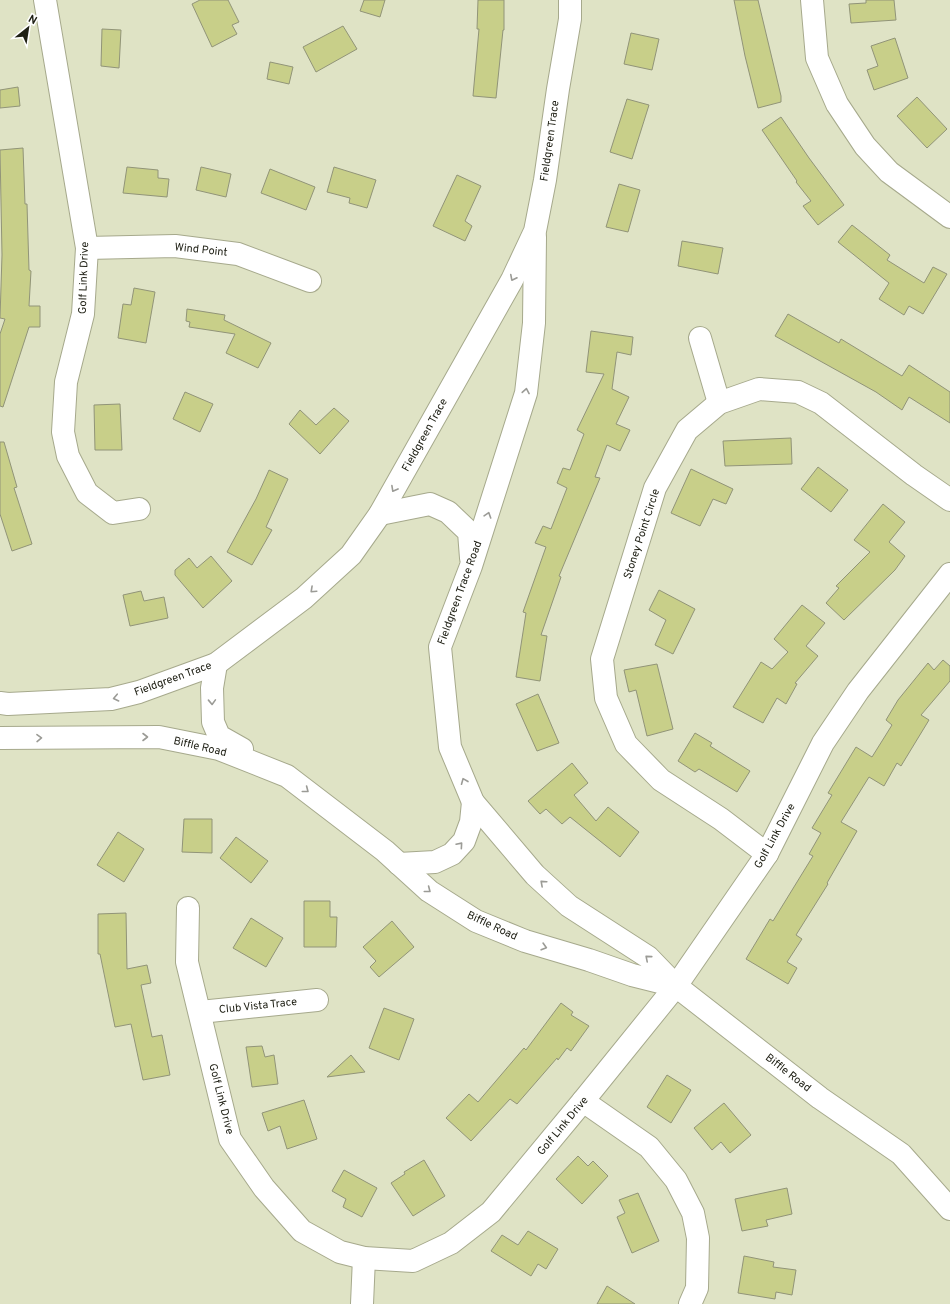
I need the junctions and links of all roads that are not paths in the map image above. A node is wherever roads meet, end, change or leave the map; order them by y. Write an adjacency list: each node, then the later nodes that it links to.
1 (45, 0): 6 (street, Golf Link Drive)
2 (570, 0): 5 (street, Fieldgreen Trace)
3 (812, 0): 4 (street)
4 (950, 217)
5 (536, 231): 12 (street, Fieldgreen Trace, one-way to 12); 13 (street, Fieldgreen Trace Road, one-way to 5)
6 (87, 248): 7 (street, Wind Point); 11 (street, Golf Link Drive)
7 (310, 281)
8 (700, 338): 9 (street)
9 (719, 403): 10 (street, Stoney Point Circle); 20 (street, Stoney Point Circle)
10 (950, 500)
11 (139, 509)
12 (380, 514): 13 (street); 15 (street, Fieldgreen Trace, one-way to 15)
13 (471, 566): 19 (street, Fieldgreen Trace Road, one-way to 13)
14 (950, 574): 20 (street, Golf Link Drive)
15 (216, 664): 16 (street, Fieldgreen Trace, one-way to 16); 18 (street, one-way to 18)
16 (0, 703)
17 (0, 738): 18 (street, Biffle Road, one-way to 18)
18 (287, 776): 21 (street, Biffle Road, one-way to 21)
19 (473, 802): 21 (street, one-way to 19); 23 (street, Fieldgreen Trace Road, one-way to 19)
20 (767, 854): 23 (street, Golf Link Drive)
21 (399, 864): 23 (street, Biffle Road, one-way to 23)
22 (188, 908): 25 (street, Golf Link Drive)
23 (676, 986): 26 (street, Golf Link Drive); 27 (street, Biffle Road)
24 (317, 1000): 25 (street, Club Vista Trace)
25 (200, 1012): 28 (street, Golf Link Drive)
26 (583, 1101): 28 (street, Golf Link Drive); 30 (street)
27 (950, 1210)
28 (364, 1258): 29 (street)
29 (362, 1304)
30 (690, 1304)

